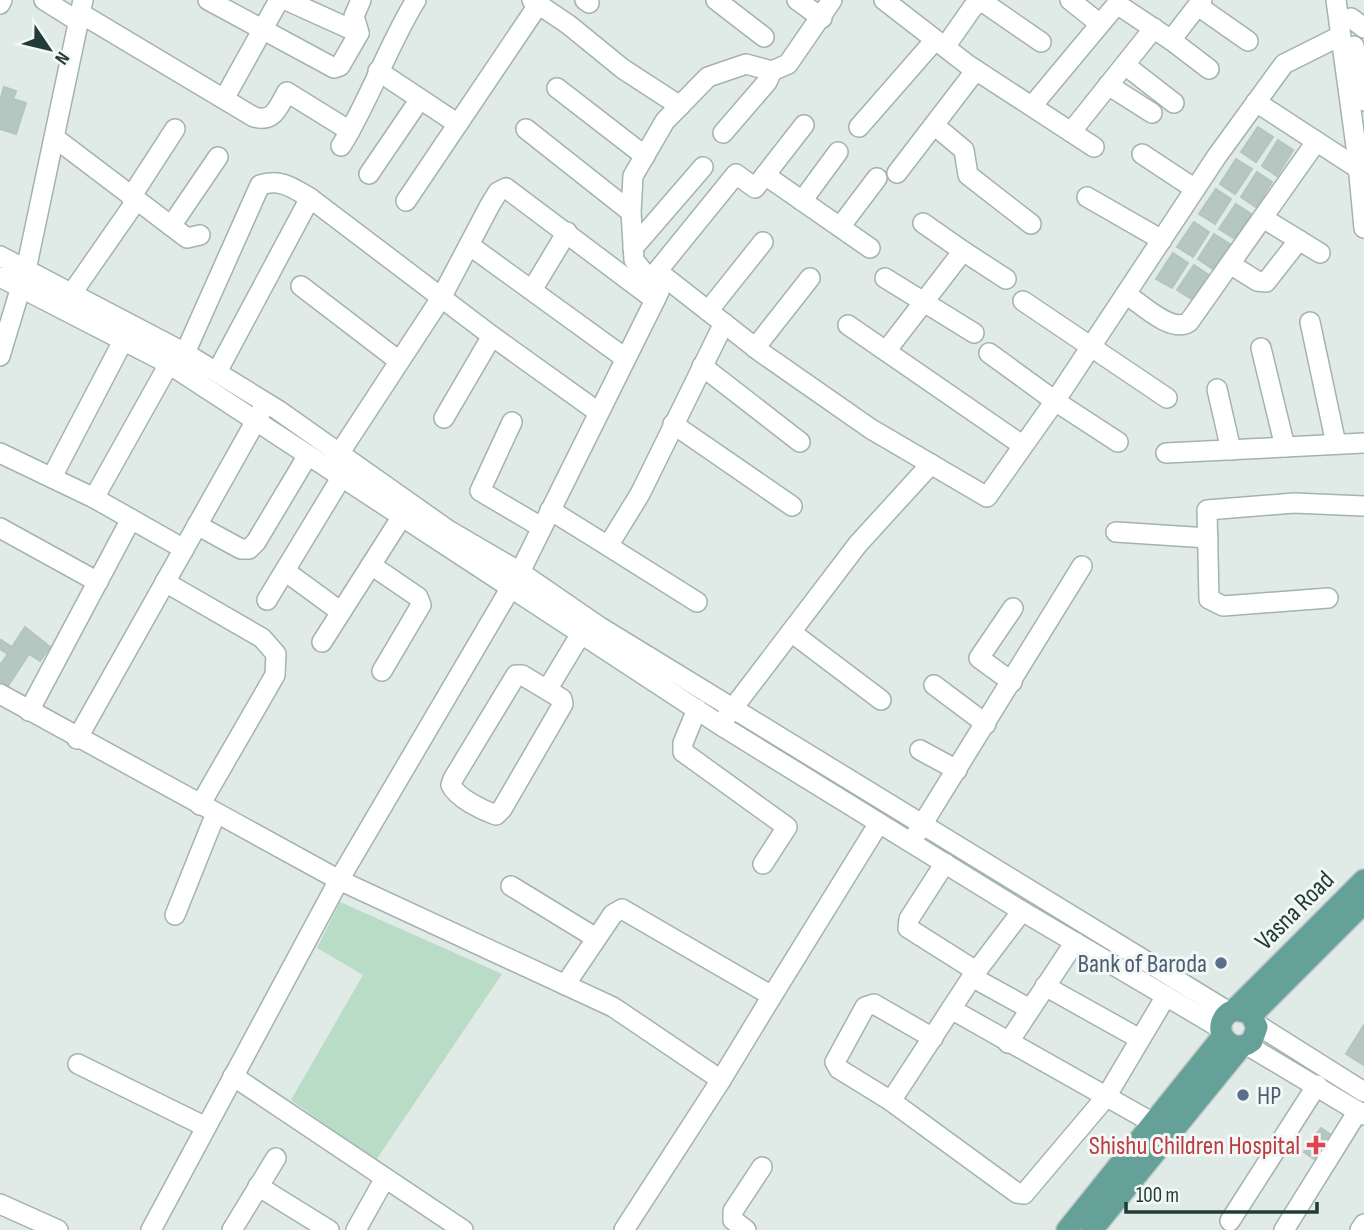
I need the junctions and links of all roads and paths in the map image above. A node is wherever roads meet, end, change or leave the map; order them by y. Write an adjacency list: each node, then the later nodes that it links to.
1 (44, 0): 16 (street)
2 (208, 0): 21 (street)
3 (279, 0): 21 (street)
4 (286, 0): 22 (street)
5 (361, 0): 22 (street)
6 (416, 0): 32 (street)
7 (716, 0): 24 (street)
8 (797, 0): 18 (street)
9 (832, 0): 18 (street)
10 (884, 0): 28 (street)
11 (1070, 0): 19 (street)
12 (1336, 0): 23 (street)
13 (535, 2): 41 (street); 44 (street)
14 (976, 2): 27 (street); 28 (street)
15 (1200, 3): 25 (street); 26 (street)
16 (81, 12): 37 (street); 52 (street)
17 (1354, 15): 36 (street)
18 (822, 18): 33 (street)
19 (1100, 24): 20 (street); 42 (street)
20 (1154, 28): 25 (street); 29 (street)
21 (263, 29): 22 (street); 37 (street)
22 (359, 33)
23 (1340, 36): 39 (street); 59 (street)
24 (764, 37)
25 (1171, 40): 31 (street)
26 (1248, 41)
27 (1041, 42)
28 (940, 43): 30 (street); 47 (street)
29 (1125, 65): 34 (street); 40 (street)
30 (976, 69): 42 (street); 46 (street)
31 (1209, 69)
32 (378, 71): 37 (street); 38 (street)
33 (772, 71): 41 (street); 51 (street)
34 (1108, 85): 43 (street); 50 (street)
35 (557, 88): 57 (street)
36 (1363, 94)
37 (224, 99)
38 (420, 99): 44 (street); 62 (street)
39 (1256, 102): 53 (street); 65 (street)
40 (1174, 103)
41 (680, 106): 57 (street)
42 (1032, 106): 50 (street)
43 (1152, 113)
44 (458, 124): 69 (street)
45 (804, 125): 63 (street)
46 (934, 125): 61 (street); 74 (street)
47 (859, 127)
48 (175, 129): 68 (street)
49 (526, 129): 71 (street)
50 (1071, 132): 54 (street)
51 (723, 133)
52 (55, 138): 68 (street); 94 (street)
53 (1316, 142): 59 (street); 72 (street)
54 (1094, 147)
55 (838, 152): 70 (street)
56 (1142, 154): 65 (street)
57 (645, 156): 71 (street)
58 (218, 157): 75 (street)
59 (1360, 164): 77 (street)
60 (703, 167): 84 (street)
61 (897, 173)
62 (369, 174)
63 (765, 175): 70 (street); 91 (street)
64 (877, 178): 76 (street)
65 (1195, 189): 80 (street)
66 (1087, 197): 80 (street)
67 (310, 198): 100 (street); 118 (street); 121 (street)
68 (134, 199): 75 (street); 98 (street)
69 (406, 201)
70 (802, 201): 76 (street)
71 (631, 212): 84 (street)
72 (1263, 218): 81 (street); 89 (street)
73 (923, 223): 86 (street)
74 (1031, 224)
75 (171, 226): 79 (street)
76 (840, 227): 85 (street)
77 (1364, 228)
78 (567, 232): 83 (street); 97 (street); 101 (street)
79 (200, 235)
80 (1162, 240): 99 (street)
81 (1299, 240): 87 (street); 89 (street)
82 (763, 242): 104 (street)
83 (469, 245): 97 (street); 100 (street)
84 (633, 248): 91 (street)
85 (870, 248)
86 (963, 251): 95 (street); 103 (street)
87 (1320, 253)
88 (0, 256): 94 (street)
89 (1230, 264): 99 (street)
90 (0, 276): 94 (street)
91 (654, 276): 101 (street); 104 (street)
92 (810, 278): 112 (street)
93 (885, 278): 103 (street)
94 (23, 279): 98 (street); 110 (street); 116 (street)
95 (1006, 279)
96 (301, 286): 119 (street)
97 (532, 290): 117 (street)
98 (72, 293): 118 (street)
99 (1126, 294): 111 (street)
100 (441, 298): 109 (street); 119 (street)
101 (655, 300): 117 (street)
102 (1023, 301): 111 (street)
103 (923, 302): 108 (street); 114 (street)
104 (708, 311): 105 (street)
105 (724, 323): 112 (street); 120 (street)
106 (1310, 323): 134 (street)
107 (848, 325): 114 (street)
108 (974, 332)
109 (492, 337): 126 (street); 127 (street)
110 (124, 339): 118 (street); 143 (street)
111 (1091, 345): 123 (street); 124 (street)
112 (755, 348): 141 (street)
113 (1261, 348): 136 (street)
114 (886, 351): 135 (street)
115 (989, 353): 124 (street)
116 (0, 355)
117 (625, 358): 126 (street)
118 (177, 359): 121 (street); 128 (street); 144 (street)
119 (399, 361): 142 (street)
120 (702, 366): 130 (street); 131 (street)
121 (217, 372): 125 (street)
122 (1217, 389): 137 (street)
123 (1167, 398)
124 (1055, 401): 132 (street); 135 (street)
125 (267, 403): 128 (street); 142 (street)
126 (598, 412): 149 (street)
127 (444, 418)
128 (256, 420): 140 (street); 150 (street)
129 (512, 422): 149 (street)
130 (673, 424): 145 (street); 154 (street)
131 (800, 442)
132 (1118, 442)
133 (1364, 443): 134 (street)
134 (1336, 444): 136 (street)
135 (1022, 445): 141 (street)
136 (1284, 447): 137 (street)
137 (1231, 450): 139 (street)
138 (0, 453): 143 (street)
139 (1166, 453)
140 (307, 455): 142 (street); 150 (street)
141 (931, 464): 168 (street)
142 (336, 467): 147 (street); 158 (street); 159 (street)
143 (52, 478): 144 (street)
144 (94, 498): 148 (street)
145 (792, 506)
146 (1364, 506): 153 (street)
147 (401, 518): 156 (street); 159 (street)
148 (131, 519): 155 (street); 160 (street)
149 (545, 519): 154 (street); 159 (street)
150 (197, 525): 155 (street)
151 (0, 528): 160 (street)
152 (1116, 533): 153 (street)
153 (1208, 538): 162 (street)
154 (608, 546): 164 (street)
155 (184, 549): 161 (street)
156 (371, 565): 166 (street); 170 (street)
157 (1082, 566): 171 (street)
158 (285, 570): 163 (street); 166 (street)
159 (515, 579): 167 (street); 176 (street); 190 (street)
160 (98, 582): 178 (street)
161 (165, 582): 181 (street); 184 (street)
162 (1328, 598)
163 (267, 600)
164 (696, 602)
165 (1013, 608): 171 (street)
166 (341, 612): 169 (street)
167 (582, 632): 173 (street); 177 (street)
168 (790, 632): 175 (street); 176 (street)
169 (322, 642)
170 (382, 671)
171 (1012, 682): 179 (street)
172 (934, 685): 179 (street)
173 (547, 690): 173 (street)
174 (0, 694): 178 (street)
175 (881, 700)
176 (733, 707): 180 (street); 186 (street)
177 (697, 709): 180 (street); 189 (street)
178 (29, 711): 181 (street)
179 (985, 724): 183 (street)
180 (722, 725): 185 (street)
181 (77, 739): 184 (street)
182 (920, 750): 183 (street)
183 (957, 770): 186 (street)
184 (208, 809): 190 (street); 194 (street)
185 (879, 823): 187 (street); 200 (street)
186 (923, 825): 187 (street); 204 (street)
187 (911, 843): 188 (street)
188 (944, 863): 193 (street); 197 (street)
189 (763, 864)
190 (339, 880): 198 (street); 210 (street)
191 (511, 886): 195 (street)
192 (1362, 891): 204 (main road, Vasna Road)
193 (1021, 911): 196 (street); 197 (street)
194 (175, 915)
195 (596, 938): 198 (street); 200 (street)
196 (1074, 942): 199 (street); 201 (street)
197 (974, 974): 202 (street); 203 (street)
198 (565, 985): 211 (street)
199 (1045, 986): 203 (street); 206 (street)
200 (772, 996): 211 (street)
201 (1166, 996): 204 (street); 206 (street)
202 (951, 1009): 205 (street); 207 (street)
203 (1030, 1009): 207 (street)
204 (1236, 1021): 208 (main road); 213 (street); 217 (main road, Vasna Road)
205 (933, 1038): 215 (street); 215 (street)
206 (1138, 1038): 214 (street)
207 (1008, 1043): 214 (street)
208 (1244, 1046): 212 (street); 236 (main road)
209 (78, 1064): 218 (street)
210 (233, 1076): 218 (street); 221 (street)
211 (721, 1080): 227 (street)
212 (1318, 1085): 216 (street); 224 (street)
213 (1364, 1092)
214 (1106, 1097): 215 (street); 217 (street)
215 (891, 1101)
216 (1361, 1113): 237 (street)
217 (1155, 1124): 235 (main road, Vasna Road)
218 (206, 1127): 229 (street)
219 (276, 1157): 222 (street)
220 (762, 1167): 234 (street)
221 (385, 1178): 232 (street); 233 (street)
222 (258, 1186): 225 (street); 230 (street)
223 (0, 1204): 228 (street)
224 (1230, 1221)
225 (300, 1223): 231 (street)
226 (1364, 1224): 238 (street)
227 (629, 1228)
228 (58, 1230)
229 (151, 1230)
230 (232, 1230)
231 (329, 1230)
232 (356, 1230)
233 (463, 1230)
234 (746, 1230)
235 (1067, 1230)
236 (1092, 1230)
237 (1284, 1230)
238 (1360, 1230)

